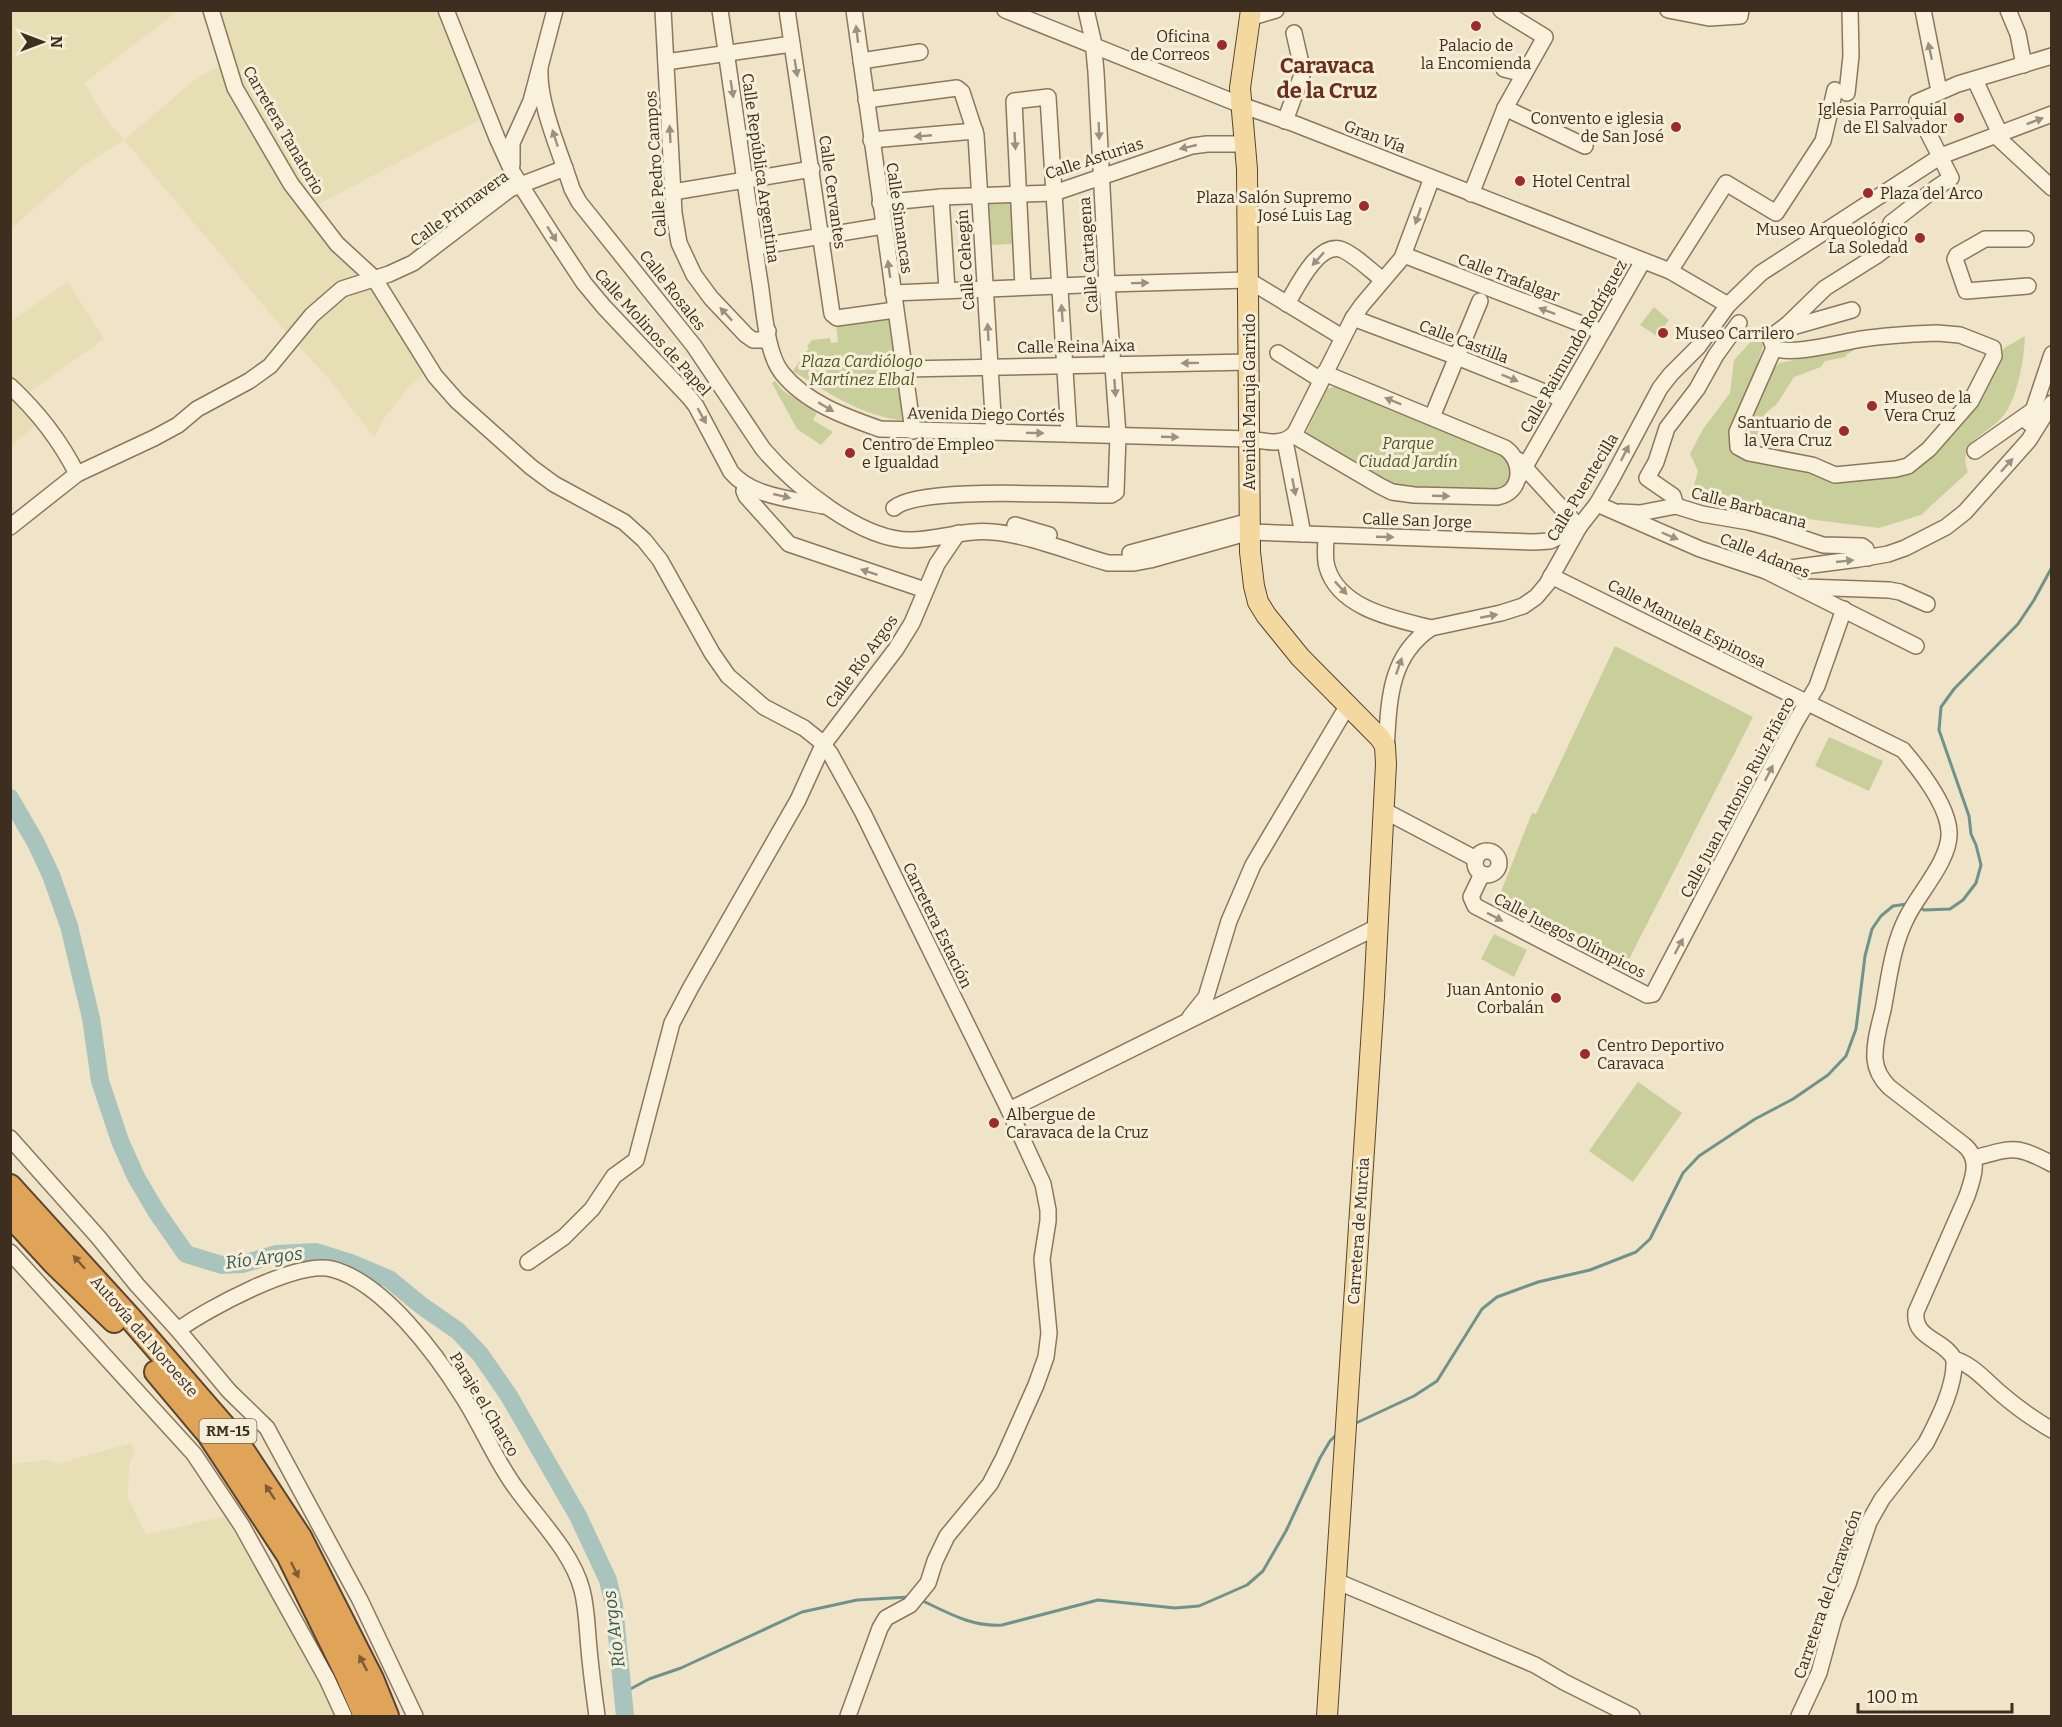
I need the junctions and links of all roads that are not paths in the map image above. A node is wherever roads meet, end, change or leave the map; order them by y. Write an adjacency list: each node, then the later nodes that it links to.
1 (211, 10): 74 (street, Carretera Tanatorio)
2 (446, 10): 49 (street, Calle Molinos de Papel)
3 (555, 10): 29 (street)
4 (663, 10): 27 (street, Calle Pedro Campos)
5 (720, 10): 23 (street, Calle República Argentina)
6 (787, 10): 20 (street, Calle Cervantes)
7 (854, 10): 26 (street, Calle Simancas, one-way to 7)
8 (1005, 10): 18 (street, Gran Vía)
9 (1276, 10): 17 (street)
10 (1501, 10): 33 (street)
11 (1668, 10): 15 (street)
12 (1850, 10): 73 (street)
13 (1923, 10): 35 (street, one-way to 13)
14 (2008, 10): 28 (street)
15 (1741, 13)
16 (1087, 14): 18 (street); 21 (street, Calle Cartagena)
17 (1250, 14): 30 (main road, Avenida Maruja Garrido)
18 (1062, 33): 21 (street, Gran Vía)
19 (1294, 33): 44 (street)
20 (792, 44): 23 (street); 54 (street, Calle Cervantes, one-way to 54)
21 (1094, 47): 25 (street, Gran Vía); 32 (street, Calle Cartagena)
22 (920, 52): 26 (street)
23 (726, 53): 27 (street); 57 (street, Calle República Argentina, one-way to 57)
24 (2052, 56): 28 (street)
25 (1122, 58): 32 (street); 36 (street, Gran Vía)
26 (861, 61): 37 (street, Calle Simancas)
27 (666, 63): 60 (street, Calle Pedro Campos, one-way to 27)
28 (2024, 65): 34 (street)
29 (540, 68): 39 (street); 40 (street, Calle Rosales)
30 (1242, 68): 36 (street); 38 (main road, Avenida Maruja Garrido)
31 (1504, 69): 33 (street)
32 (1096, 72): 55 (street, Calle Cartagena, one-way to 55)
33 (1524, 74): 41 (street)
34 (1975, 80): 35 (street); 47 (street)
35 (1939, 91): 52 (street)
36 (1207, 92): 38 (street, Gran Vía)
37 (866, 99): 46 (street, Calle Cehegín); 50 (street, Calle Simancas)
38 (1241, 105): 42 (street, Gran Vía); 48 (main road, Avenida Maruja Garrido)
39 (529, 107): 40 (street); 45 (street)
40 (546, 108): 53 (street, Calle Rosales, one-way to 40)
41 (1505, 108): 51 (street); 62 (street)
42 (1268, 114): 44 (street, Gran Vía); 48 (street)
43 (2052, 114): 47 (street, one-way to 43)
44 (1285, 121): 56 (street, Gran Vía)
45 (517, 130): 49 (street); 58 (street)
46 (975, 131): 50 (street, one-way to 50); 64 (street, Calle Cehegín)
47 (1998, 135): 52 (street); 59 (street)
48 (1245, 137): 55 (street, Calle Asturias, one-way to 55); 75 (main road, Avenida Maruja Garrido)
49 (497, 138): 58 (street, Calle Molinos de Papel)
50 (871, 140): 66 (street, Calle Simancas)
51 (1585, 146)
52 (1941, 156): 86 (street, Calle Puentecilla); 90 (street)
53 (565, 168): 58 (street, Calle Primavera); 125 (street, Calle Rosales)
54 (812, 170): 57 (street); 68 (street, Calle Cervantes)
55 (1101, 175): 61 (street, Calle Asturias); 77 (street, Calle Cartagena)
56 (1432, 178): 62 (street, Gran Vía); 71 (street, one-way to 71)
57 (745, 180): 60 (street); 70 (street, Calle República Argentina)
58 (515, 182): 74 (street, Calle Primavera); 122 (street, Calle Molinos de Papel, one-way to 122)
59 (2052, 188)
60 (673, 192): 92 (street, Calle Pedro Campos, one-way to 60)
61 (1054, 193): 63 (street, Calle Asturias); 63 (street, one-way to 63); 80 (street)
62 (1471, 194): 72 (street, Gran Vía)
63 (1018, 195): 64 (street, Calle Asturias); 79 (street)
64 (979, 196): 65 (street, Calle Asturias); 81 (street, Calle Cehegín)
65 (941, 197): 66 (street, Calle Asturias); 82 (street)
66 (880, 203): 67 (street, Calle Simancas)
67 (883, 226): 68 (street); 83 (street, Calle Simancas, one-way to 67)
68 (822, 236): 70 (street); 87 (street, Calle Cervantes)
69 (2026, 239): 78 (street)
70 (755, 247): 92 (street, Calle República Argentina)
71 (1404, 255): 76 (street); 93 (street, Calle Trafalgar, one-way to 71)
72 (1643, 261): 73 (street, Gran Vía); 93 (street, Calle Raimundo Rodríguez)
73 (1670, 272): 86 (street, Gran Vía)
74 (374, 278): 121 (street, Calle Primavera); 149 (street, Carretera Estación)
75 (1248, 280): 77 (street, one-way to 75); 85 (street); 99 (main road, Avenida Maruja Garrido)
76 (1383, 280): 85 (street, one-way to 85); 89 (street)
77 (1107, 284): 80 (street); 100 (street, Calle Cartagena)
78 (2028, 286)
79 (1023, 287): 80 (street); 81 (street)
80 (1060, 287): 101 (street, one-way to 80)
81 (985, 288): 82 (street); 102 (street, Calle Cehegín, one-way to 81)
82 (947, 290): 83 (street)
83 (893, 293): 87 (street, Calle Simancas)
84 (1480, 301): 98 (street)
85 (1287, 304): 94 (street)
86 (1728, 305): 123 (street, Calle Puentecilla, one-way to 86)
87 (895, 310): 103 (street, Calle Simancas)
88 (1852, 310): 90 (street)
89 (1353, 318): 94 (street); 98 (street, Calle Castilla)
90 (1800, 318): 95 (street)
91 (1739, 323): 124 (street)
92 (768, 331): 111 (street, Avenida Diego Cortés, one-way to 111)
93 (1602, 332): 106 (street, Calle Raimundo Rodríguez)
94 (1342, 337): 104 (street)
95 (1774, 348): 95 (street)
96 (1278, 353): 104 (street)
97 (2052, 354): 108 (street)
98 (1457, 357): 106 (street, Calle Castilla, one-way to 106); 109 (street)
99 (1249, 362): 100 (street, Calle Reina Aixa, one-way to 100); 116 (main road, Avenida Maruja Garrido)
100 (1113, 364): 101 (street, Calle Reina Aixa); 114 (street, Calle Cartagena, one-way to 114)
101 (1065, 365): 102 (street, Calle Reina Aixa); 113 (street)
102 (990, 366): 103 (street, Calle Reina Aixa); 112 (street, Calle Cehegín)
103 (905, 369): 111 (street, Calle Simancas)
104 (1323, 376): 109 (street, one-way to 104); 115 (street)
105 (10, 386): 121 (street)
106 (1562, 399): 118 (street, Calle Raimundo Rodríguez)
107 (2052, 404): 110 (street)
108 (2032, 411): 110 (street); 119 (street)
109 (1432, 417): 117 (street)
110 (2036, 428): 136 (street, one-way to 110)
111 (913, 430): 112 (street, Avenida Diego Cortés)
112 (993, 432): 113 (street, Avenida Diego Cortés, one-way to 113)
113 (1069, 434): 114 (street, Avenida Diego Cortés)
114 (1118, 435): 116 (street, Avenida Diego Cortés, one-way to 116); 126 (street, Calle Cartagena)
115 (1289, 438): 116 (street, Avenida Diego Cortés); 120 (street, Calle Raimundo Rodríguez, one-way to 120); 133 (street, one-way to 133)
116 (1249, 439): 129 (main road, Avenida Maruja Garrido)
117 (1505, 448): 118 (street); 120 (street)
118 (1534, 449): 120 (street, Calle Raimundo Rodríguez)
119 (1975, 451)
120 (1520, 468): 131 (street)
121 (77, 474): 130 (street, Calle Primavera)
122 (748, 487): 125 (street, one-way to 125); 140 (street, one-way to 122)
123 (1597, 504): 127 (street, Calle Adanes); 131 (street, Calle Puentecilla)
124 (1676, 506): 127 (street, Calle Barbacana); 136 (street, Calle Barbacana)
125 (829, 507): 132 (street)
126 (894, 508)
127 (1614, 512): 137 (street, Calle Adanes, one-way to 137)
128 (1015, 525): 135 (street)
129 (1250, 526): 133 (street, Calle San Jorge); 135 (street); 146 (main road, Avenida Maruja Garrido)
130 (10, 527)
131 (1579, 527): 134 (street, Calle San Jorge, one-way to 131); 138 (street, Calle Puentecilla)
132 (958, 533): 135 (street); 140 (street, Calle Río Argos)
133 (1303, 534): 134 (street, Calle San Jorge)
134 (1326, 535): 143 (street, one-way to 143)
135 (1127, 558)
136 (1868, 558): 137 (street, one-way to 136)
137 (1766, 571): 139 (street, Calle Adanes)
138 (1551, 576): 143 (street, Calle Puentecilla, one-way to 138); 145 (street, Calle Manuela Espinosa)
139 (1799, 586): 141 (street); 142 (street, Calle Adanes)
140 (925, 590): 149 (street, Calle Río Argos)
141 (1927, 604)
142 (1844, 609): 144 (street, Calle Adanes); 145 (street, Calle Juan Antonio Ruiz Piñero)
143 (1431, 628): 147 (street, one-way to 143)
144 (1916, 646)
145 (1807, 703): 157 (street, Calle Juan Antonio Ruiz Piñero, one-way to 145); 161 (street, Calle Manuela Espinosa)
146 (1348, 705): 148 (main road, Avenida Maruja Garrido); 155 (street)
147 (1388, 716): 148 (street); 150 (street)
148 (1368, 724): 150 (main road, Avenida Maruja Garrido)
149 (824, 745): 159 (street, Carretera Estación); 166 (street, Calle Río Argos)
150 (1385, 751): 151 (main road, Carretera de Murcia)
151 (1385, 812): 152 (street, Calle Juegos Olímpicos); 154 (main road, Carretera de Murcia)
152 (1476, 859): 153 (street, Calle Juegos Olímpicos); 153 (street, Calle Juegos Olímpicos)
153 (1482, 874): 157 (street, Calle Juegos Olímpicos, one-way to 157)
154 (1377, 927): 156 (street); 170 (main road, Carretera de Murcia)
155 (1217, 963): 156 (street); 158 (street)
156 (1247, 992): 158 (street)
157 (1650, 996)
158 (1181, 1025): 159 (street)
159 (1009, 1110): 176 (street, Carretera Estación)
160 (10, 1138): 167 (street)
161 (1974, 1158): 162 (street); 168 (street)
162 (2052, 1164)
163 (10, 1186): 173 (highway, Autovía del Noroeste / RM-15, one-way to 163)
164 (10, 1215): 172 (highway, Autovía del Noroeste / RM-15, one-way to 172)
165 (10, 1252): 171 (street)
166 (528, 1262)
167 (178, 1330): 174 (street); 175 (street, Paraje el Charco)
168 (1954, 1359): 169 (street); 179 (street, Carretera del Caravacón)
169 (2052, 1430)
170 (1336, 1581): 177 (main road, Carretera de Murcia); 178 (street)
171 (344, 1716)
172 (365, 1716)
173 (387, 1716)
174 (415, 1716)
175 (597, 1716)
176 (848, 1716)
177 (1327, 1716)
178 (1632, 1716)
179 (1800, 1716)

